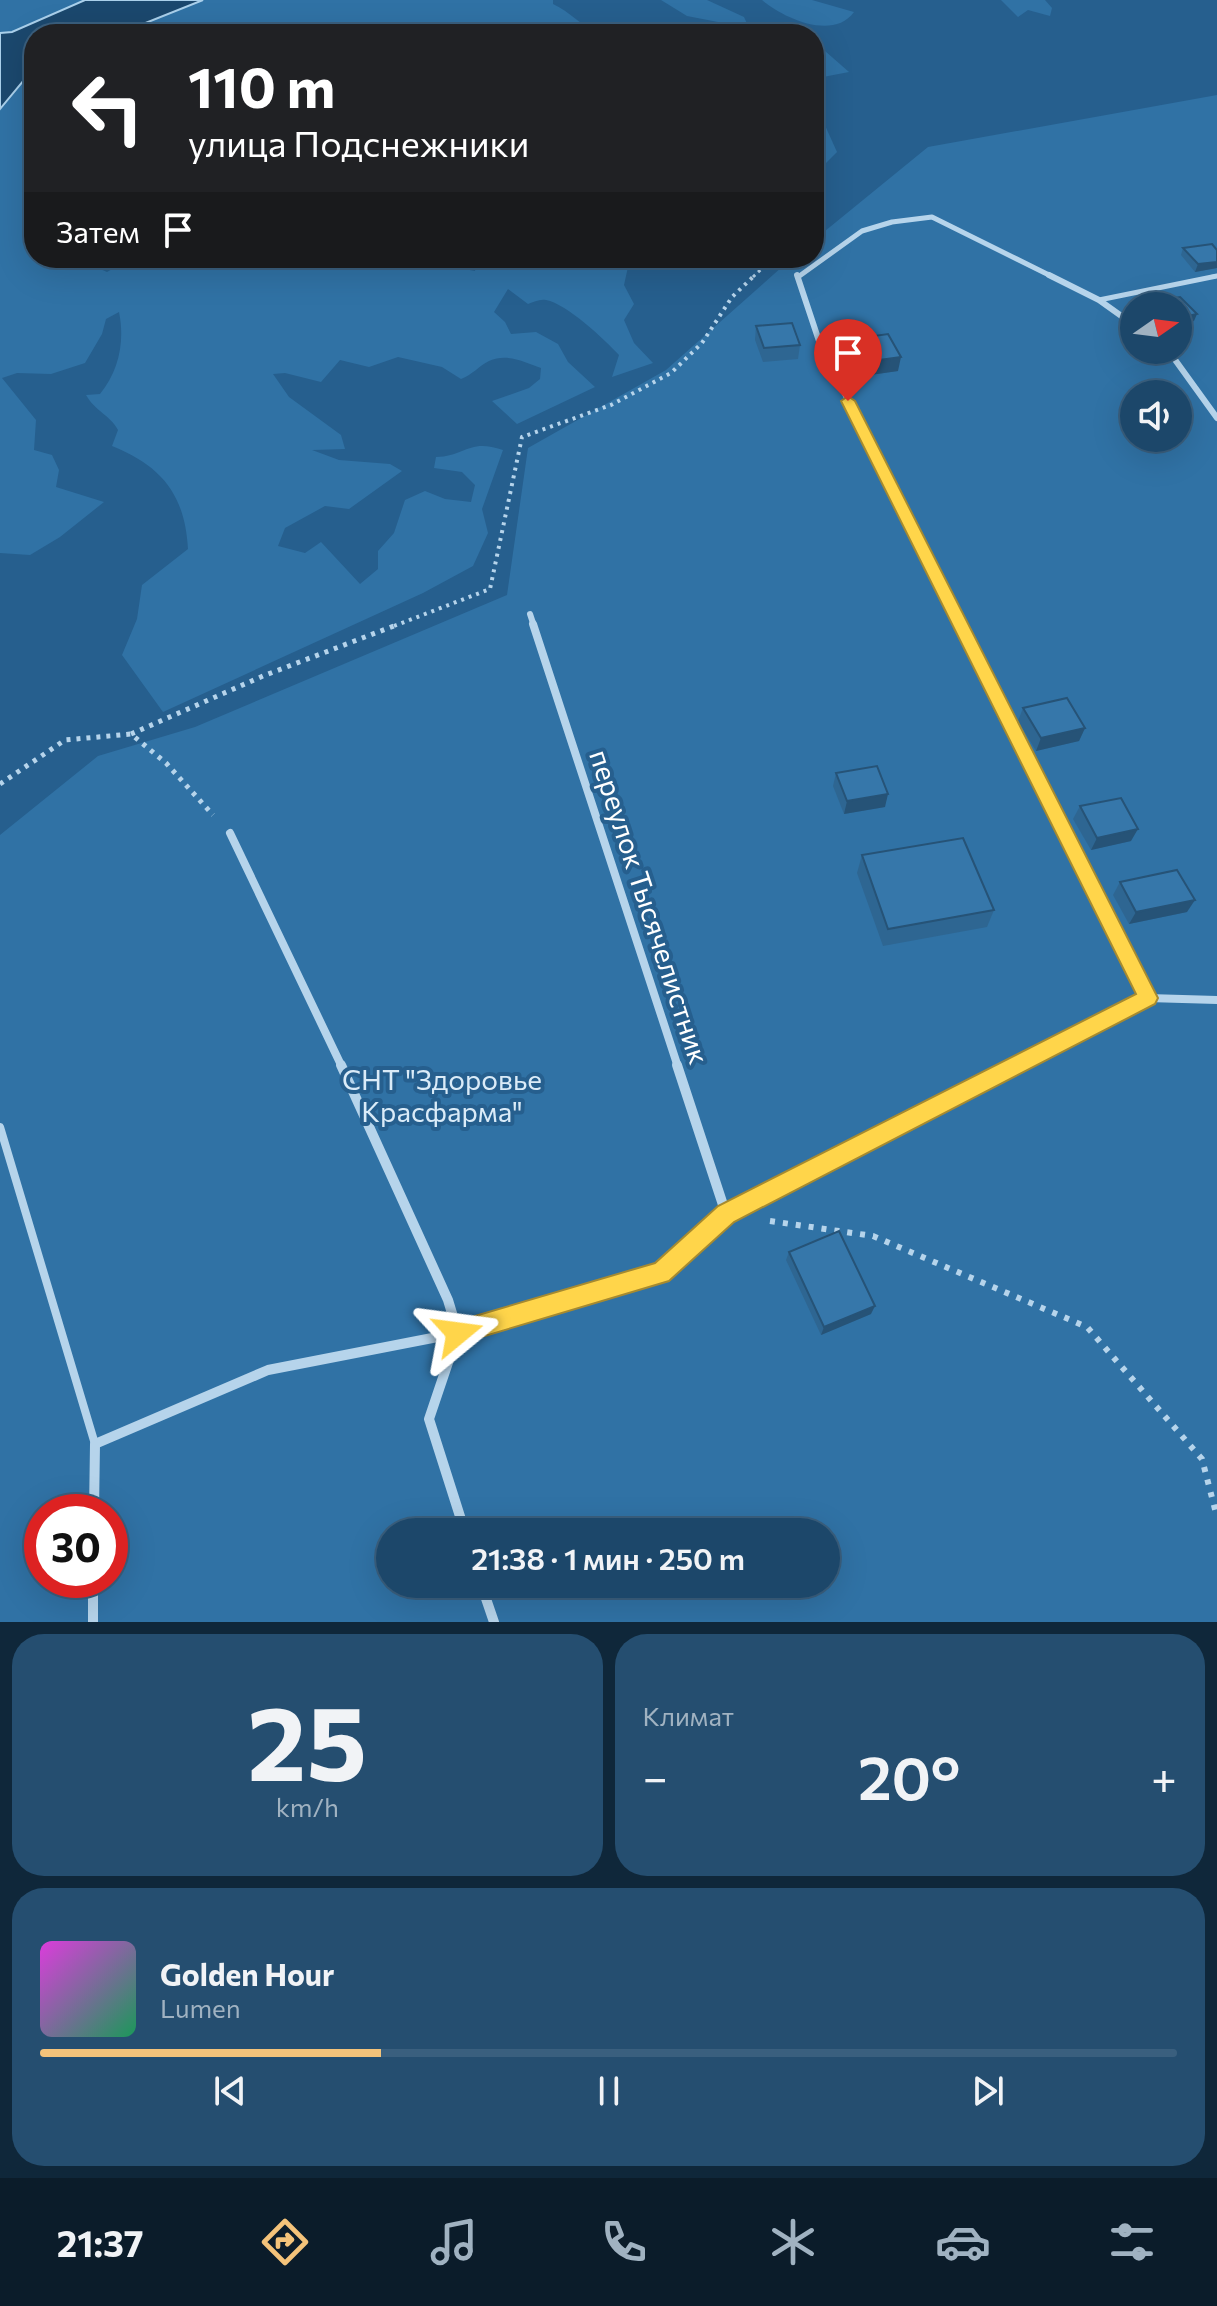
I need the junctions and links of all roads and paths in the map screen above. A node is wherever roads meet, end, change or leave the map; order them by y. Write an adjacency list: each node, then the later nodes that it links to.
1 (824, 257): 5 (street)
2 (762, 268): 10 (path)
3 (807, 268): 13 (street)
4 (1217, 276): 5 (lane)
5 (1099, 300): 6 (street)
6 (1120, 315)
7 (1178, 364): 8 (street)
8 (1217, 418)
9 (530, 614): 16 (street, переулок Тысячелистник)
10 (131, 734): 11 (path); 12 (path)
11 (0, 784)
12 (230, 833): 17 (street)
13 (1148, 998): 14 (street); 16 (street)
14 (1217, 1000)
15 (0, 1127): 18 (lane)
16 (726, 1214): 17 (street); 20 (path)
17 (458, 1333): 18 (street); 21 (street)
18 (95, 1444): 19 (street)
19 (94, 1494)
20 (1217, 1517)
21 (461, 1518)
22 (93, 1598): 24 (street)
23 (486, 1598): 25 (street)
24 (93, 1622)
25 (494, 1622)

